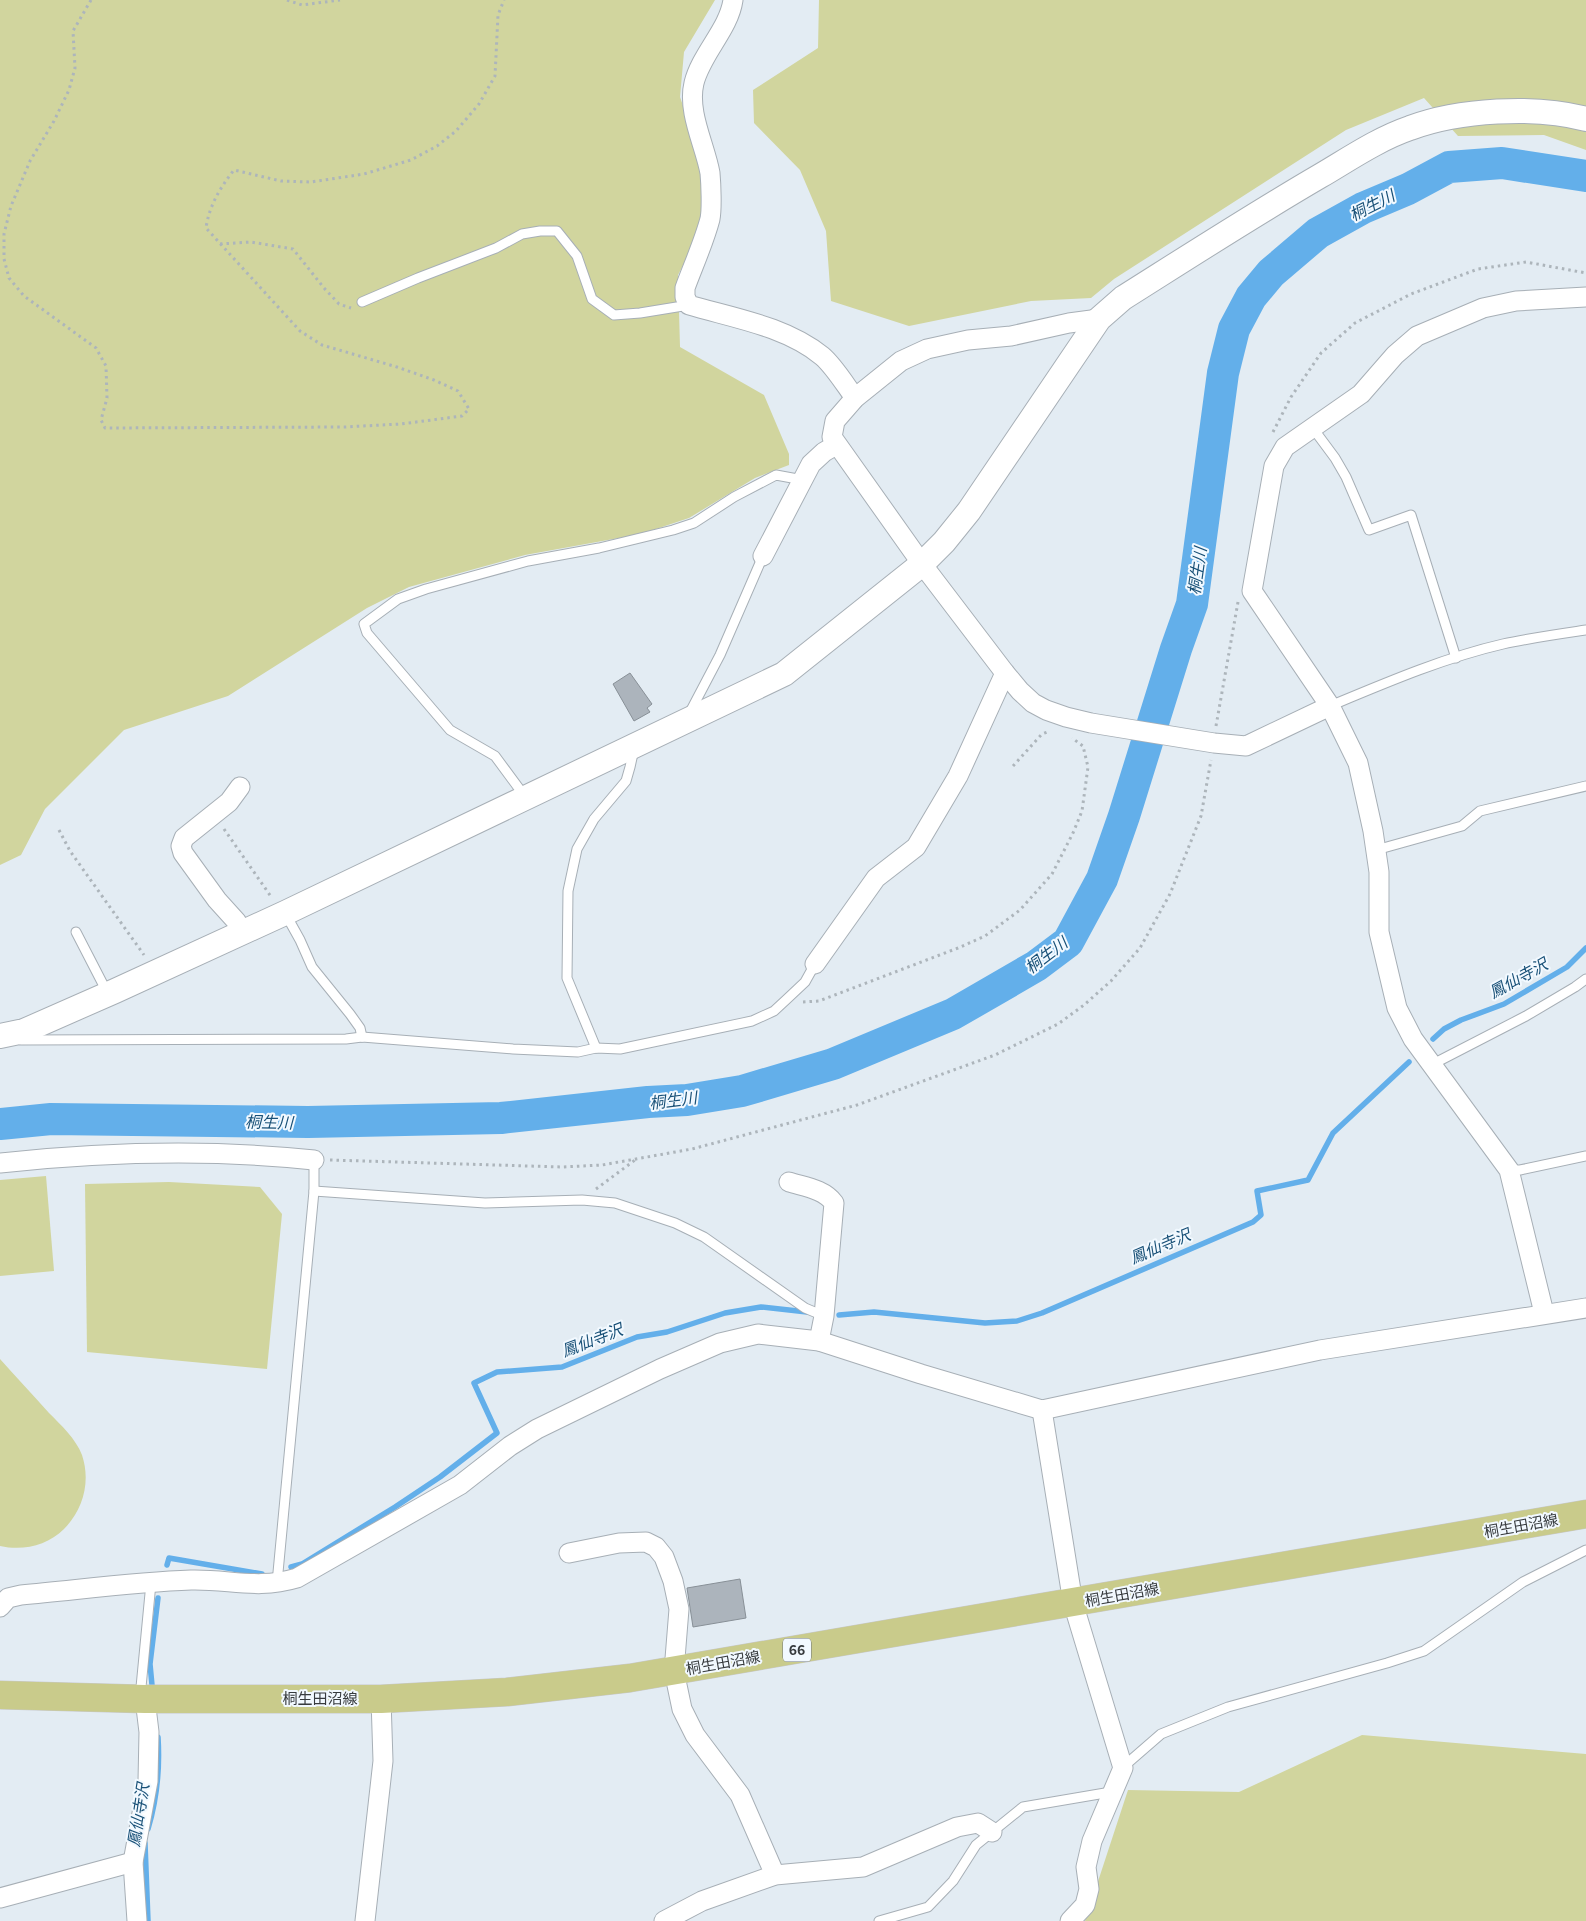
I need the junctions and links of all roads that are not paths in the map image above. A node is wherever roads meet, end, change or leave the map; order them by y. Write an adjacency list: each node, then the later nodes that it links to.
1 (732, 0): 5 (street)
2 (1586, 119): 6 (street)
3 (1586, 297): 8 (street)
4 (362, 302): 5 (lane)
5 (689, 305): 7 (street)
6 (1100, 319): 7 (street); 12 (street)
7 (856, 398): 9 (street)
8 (1312, 427): 14 (lane); 16 (street)
9 (836, 445): 10 (street); 12 (street)
10 (803, 480): 11 (street); 21 (lane)
11 (763, 556): 17 (lane)
12 (922, 564): 15 (street); 17 (street)
13 (1586, 630): 14 (lane)
14 (1456, 658): 16 (lane)
15 (1005, 673): 16 (street); 26 (street)
16 (1330, 706): 22 (street)
17 (685, 722): 18 (street)
18 (634, 745): 21 (street); 31 (lane)
19 (1586, 786): 22 (lane)
20 (240, 787): 25 (street)
21 (526, 798): 23 (street)
22 (1376, 850): 32 (street)
23 (280, 908): 25 (street); 29 (lane)
24 (76, 932): 28 (lane)
25 (243, 932): 28 (street)
26 (815, 964): 31 (lane)
27 (1586, 979): 32 (lane)
28 (108, 994): 30 (street)
29 (362, 1037): 30 (lane); 31 (lane)
30 (0, 1038)
31 (596, 1048)
32 (1431, 1064): 36 (street)
33 (1586, 1156): 36 (lane)
34 (314, 1160): 35 (street); 38 (lane)
35 (0, 1163)
36 (1509, 1170): 40 (street)
37 (789, 1182): 41 (street)
38 (314, 1191): 41 (lane); 48 (lane)
39 (1586, 1308): 40 (street)
40 (1544, 1313): 43 (street)
41 (824, 1316): 42 (street)
42 (819, 1341): 43 (street); 48 (street)
43 (1042, 1410): 49 (street)
44 (1586, 1514): 49 (main road, 桐生田沼線 / 66)
45 (1586, 1550): 55 (lane)
46 (569, 1553): 51 (street)
47 (151, 1583): 48 (street); 50 (street); 53 (lane)
48 (277, 1583)
49 (1073, 1604): 51 (main road, 桐生田沼線 / 66); 55 (street)
50 (0, 1607)
51 (674, 1672): 54 (main road, 桐生田沼線 / 66); 59 (street)
52 (0, 1695): 53 (main road, 桐生田沼線 / 66)
53 (145, 1699): 54 (main road, 桐生田沼線 / 66); 58 (street)
54 (381, 1699): 62 (street)
55 (1123, 1768): 56 (street)
56 (1111, 1792): 57 (lane); 65 (street)
57 (992, 1832): 59 (street); 64 (lane)
58 (133, 1862): 60 (street); 61 (street)
59 (775, 1875): 63 (street)
60 (0, 1898)
61 (137, 1921)
62 (365, 1921)
63 (664, 1921)
64 (879, 1921)
65 (1070, 1921)

